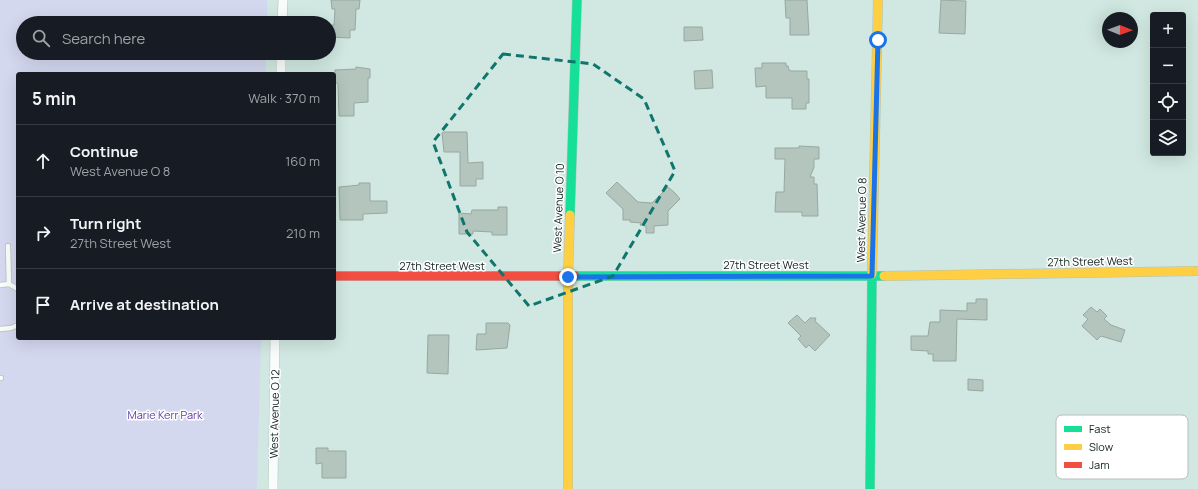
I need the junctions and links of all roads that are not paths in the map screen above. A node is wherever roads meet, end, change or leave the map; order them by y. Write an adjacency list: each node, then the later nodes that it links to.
1 (283, 0): 4 (street)
2 (577, 0): 11 (street, West Avenue O 10)
3 (878, 0): 10 (street, West Avenue O 8)
4 (282, 16)
5 (282, 60): 6 (street)
6 (281, 72)
7 (8, 246): 12 (lane)
8 (1198, 271): 10 (street, 27th Street West)
9 (336, 276): 11 (street, 27th Street West)
10 (872, 276): 11 (street, 27th Street West); 20 (street, West Avenue O 8)
11 (568, 277): 19 (street, West Avenue O 10)
12 (9, 284): 13 (lane); 14 (lane)
13 (0, 285)
14 (16, 288)
15 (16, 326): 16 (lane)
16 (0, 328)
17 (275, 340): 18 (street, West Avenue O 12)
18 (273, 489)
19 (568, 489)
20 (870, 489)

